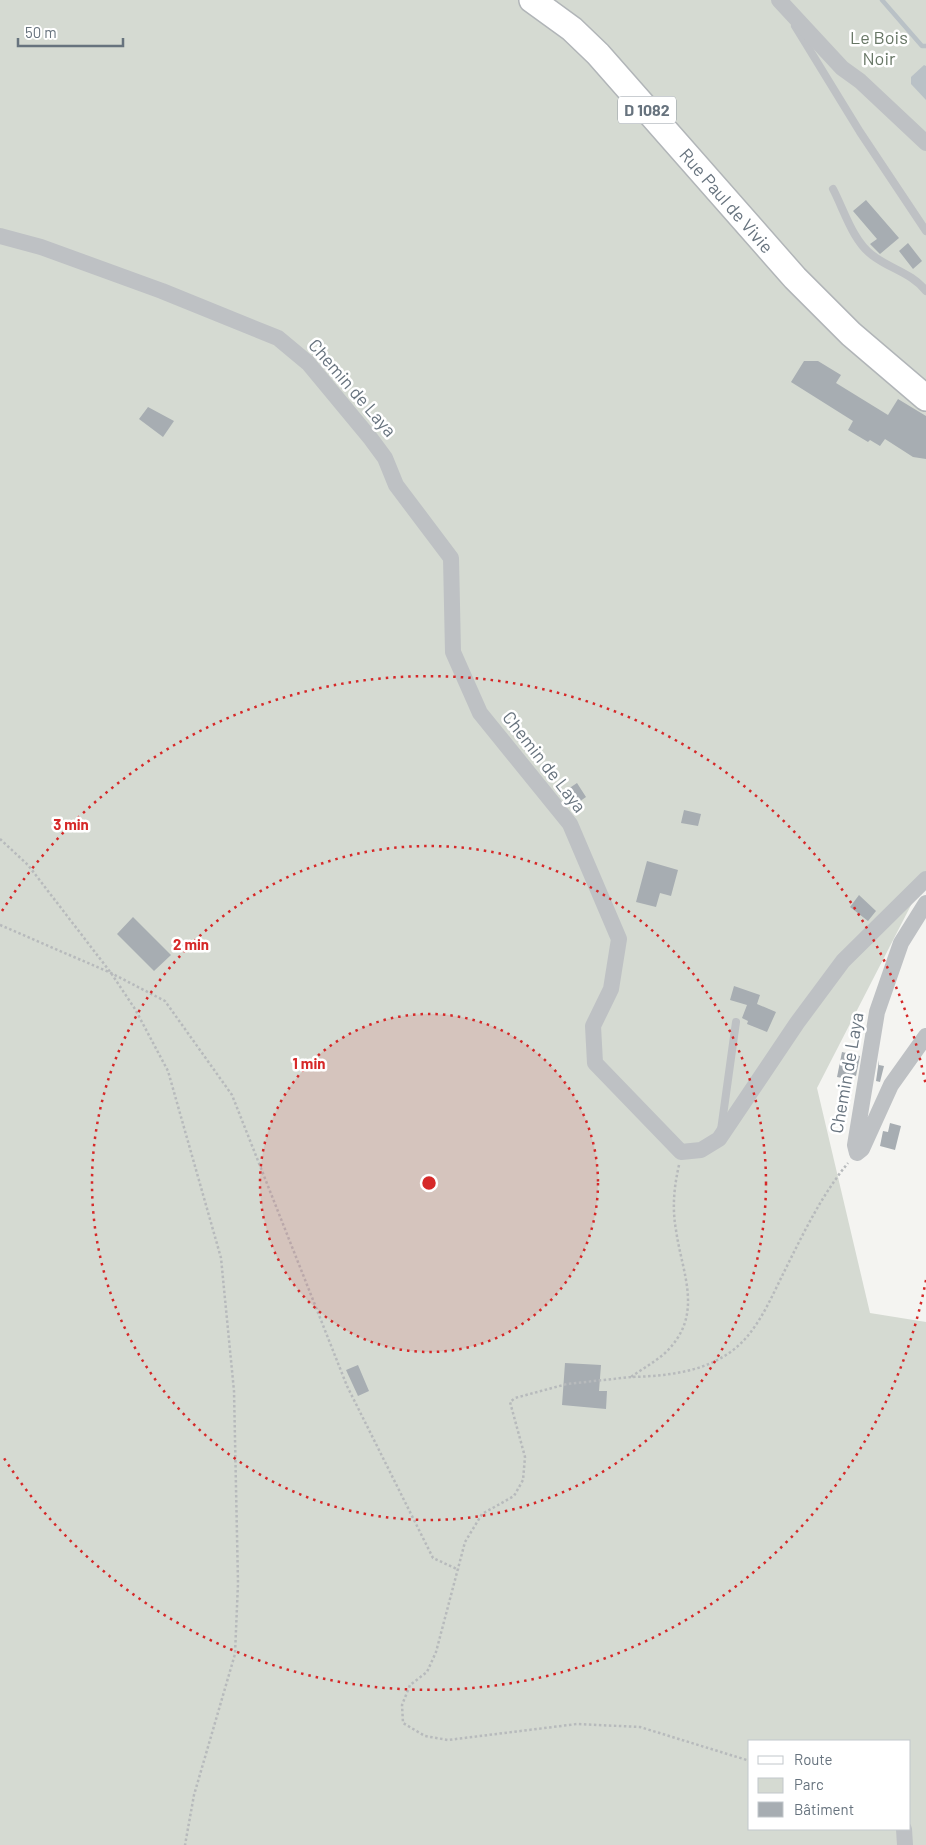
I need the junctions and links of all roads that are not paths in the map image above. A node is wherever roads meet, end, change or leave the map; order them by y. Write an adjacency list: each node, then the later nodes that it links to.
1 (532, 0): 8 (main road, Rue Paul de Vivie / D 1082)
2 (782, 3): 3 (street); 5 (lane)
3 (926, 143)
4 (833, 189): 7 (lane)
5 (926, 231)
6 (0, 236): 13 (street, Chemin de Laya)
7 (926, 291)
8 (926, 398)
9 (926, 879): 13 (street)
10 (926, 903): 12 (street, Chemin de Laya)
11 (736, 1022): 13 (lane)
12 (926, 1036)
13 (719, 1139)
14 (904, 1830): 15 (street)
15 (905, 1845)

